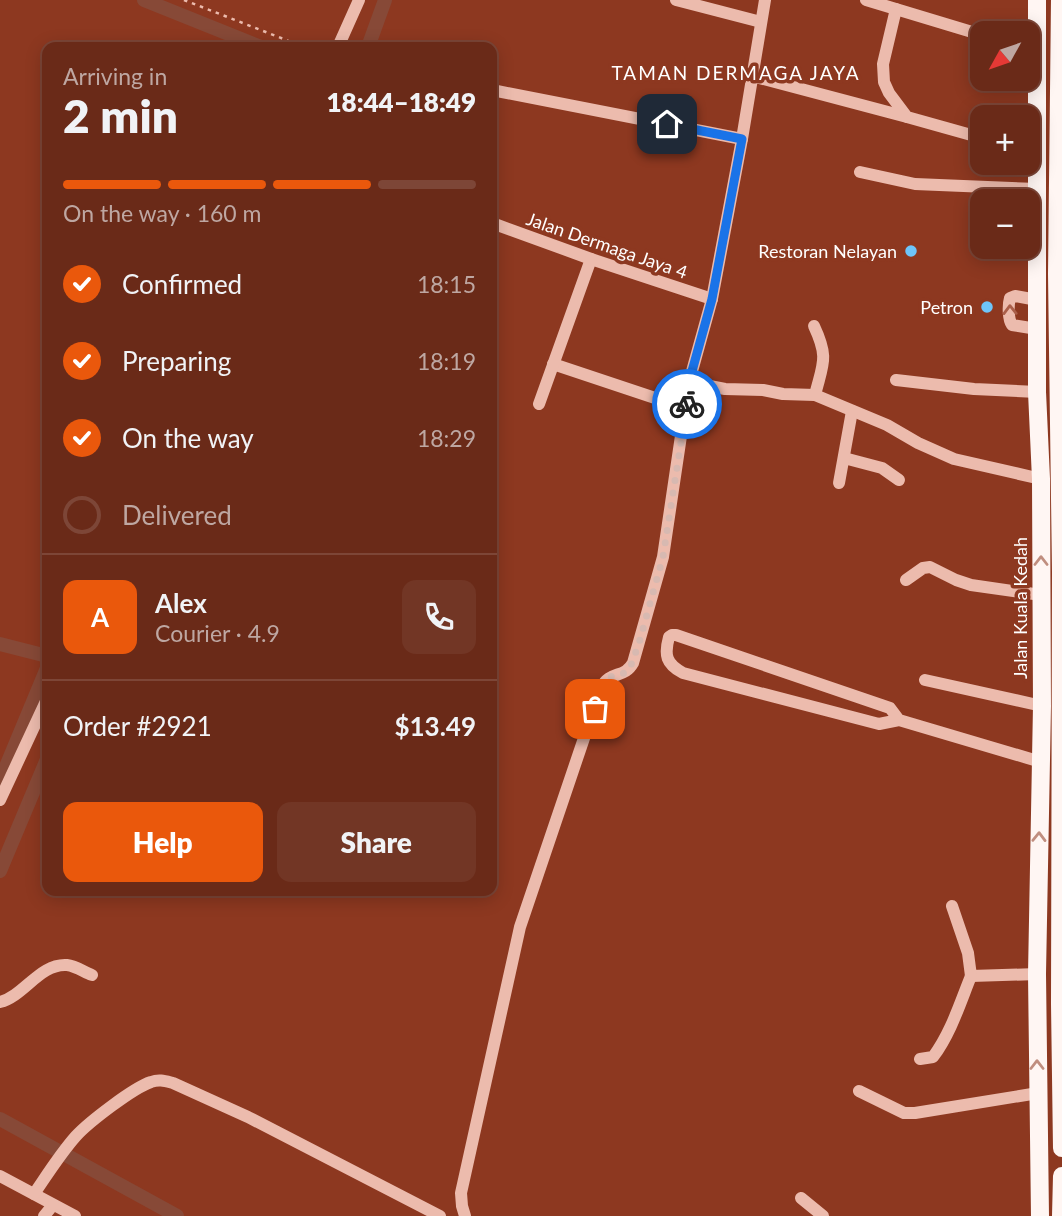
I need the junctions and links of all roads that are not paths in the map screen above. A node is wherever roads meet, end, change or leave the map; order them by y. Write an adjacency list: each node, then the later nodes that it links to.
1 (359, 0): 11 (street)
2 (676, 0): 9 (street)
3 (765, 0): 9 (street)
4 (866, 0): 7 (street)
5 (1037, 0): 8 (main road, Jalan Kuala Kedah)
6 (1060, 0): 12 (main road)
7 (896, 9): 10 (street); 15 (street)
8 (1035, 21)
9 (761, 22): 13 (street)
10 (970, 31)
11 (340, 42)
12 (1061, 64): 24 (main road)
13 (752, 76): 15 (street); 17 (street)
14 (497, 91): 17 (street)
15 (907, 117): 16 (street)
16 (970, 135)
17 (742, 139): 25 (street)
18 (860, 172): 20 (street)
19 (1035, 175): 20 (main road, Jalan Kuala Kedah)
20 (1037, 189)
21 (497, 225): 22 (street, Jalan Dermaga Jaya 4)
22 (591, 259): 25 (street, Jalan Dermaga Jaya 4); 29 (street)
23 (1037, 259): 26 (main road, Jalan Kuala Kedah)
24 (1060, 274): 30 (main road)
25 (712, 299): 32 (street)
26 (1037, 300): 28 (main road, Jalan Kuala Kedah); 28 (street, one-way to 26)
27 (814, 326): 34 (street)
28 (1037, 329): 33 (main road, Jalan Kuala Kedah)
29 (553, 364): 35 (street); 36 (street)
30 (1058, 375): 33 (main road); 42 (main road)
31 (896, 380): 33 (street)
32 (689, 382): 34 (street); 74 (street)
33 (1037, 392): 39 (main road, Jalan Kuala Kedah)
34 (815, 395): 37 (street)
35 (658, 399)
36 (539, 404)
37 (852, 411): 38 (street); 39 (street)
38 (844, 458): 40 (street); 41 (street)
39 (1041, 479): 44 (main road, Jalan Kuala Kedah, one-way to 39)
40 (899, 480)
41 (839, 483)
42 (1061, 572): 45 (main road)
43 (906, 580): 44 (street)
44 (1041, 595): 47 (main road, Jalan Kuala Kedah)
45 (1061, 671): 50 (main road)
46 (925, 680): 47 (street)
47 (1042, 706): 51 (main road, Jalan Kuala Kedah)
48 (42, 710): 52 (street)
49 (899, 720): 49 (street); 51 (street)
50 (1062, 731): 58 (main road)
51 (1041, 762): 54 (main road, Jalan Kuala Kedah, one-way to 51)
52 (0, 800)
53 (952, 906): 56 (street)
54 (1037, 974): 56 (street); 61 (main road, Jalan Kuala Kedah, one-way to 54)
55 (92, 975): 57 (street)
56 (971, 976): 59 (street)
57 (0, 1002)
58 (1061, 1004): 62 (main road)
59 (920, 1059)
60 (859, 1091): 61 (street)
61 (1038, 1093): 66 (main road, Jalan Kuala Kedah)
62 (1062, 1148)
63 (1062, 1170): 66 (main road)
64 (0, 1176): 67 (street)
65 (1062, 1176): 70 (main road)
66 (1038, 1182): 76 (main road, Jalan Kuala Kedah)
67 (34, 1194): 69 (street); 73 (street)
68 (801, 1198): 75 (street)
69 (53, 1205): 71 (street); 72 (street)
70 (1061, 1210)
71 (44, 1216)
72 (75, 1216)
73 (440, 1216)
74 (466, 1216)
75 (823, 1216)
76 (1040, 1216)

